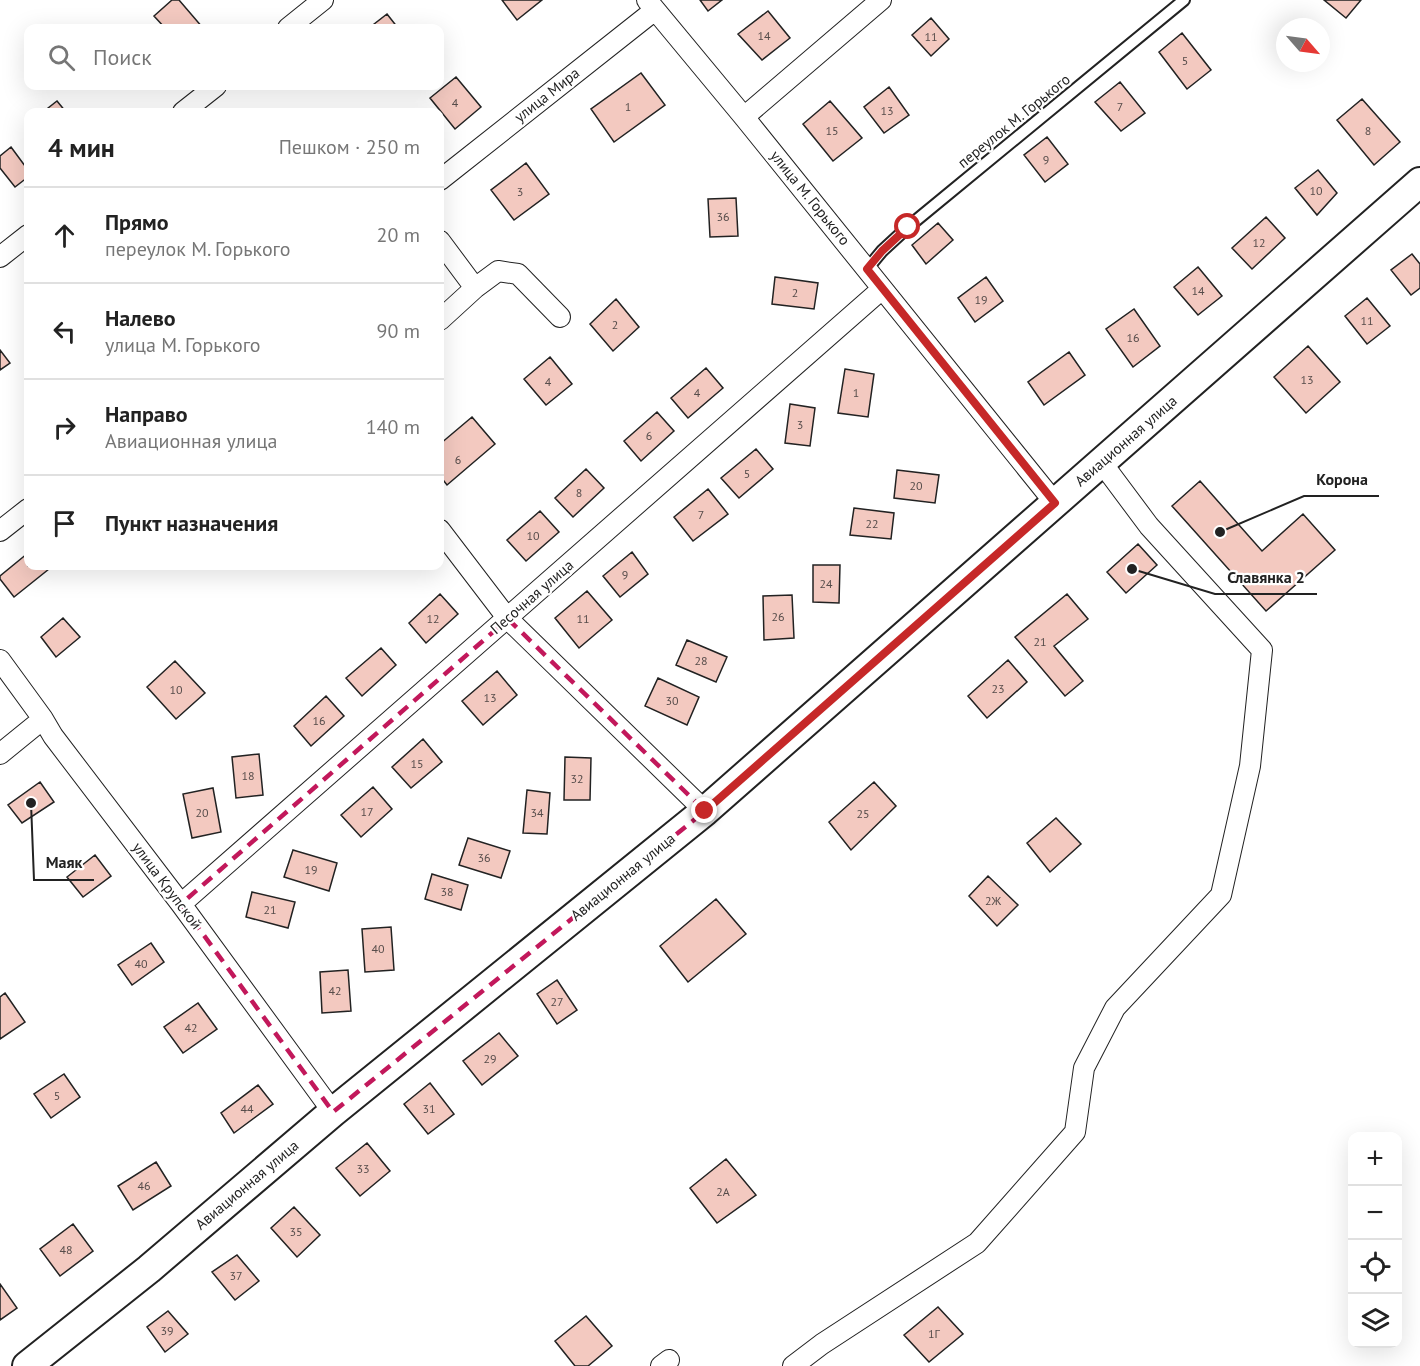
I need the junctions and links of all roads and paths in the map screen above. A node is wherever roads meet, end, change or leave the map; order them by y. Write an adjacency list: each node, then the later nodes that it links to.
1 (323, 0): 5 (street)
2 (881, 0): 8 (street)
3 (1184, 0): 14 (lane, переулок М. Горького)
4 (651, 5): 8 (street, улица М. Горького); 9 (street, улица Мира)
5 (293, 24)
6 (211, 90): 7 (street)
7 (188, 108)
8 (744, 117): 14 (street, улица М. Горького)
9 (444, 177)
10 (1420, 182): 19 (main road, Авиационная улица)
11 (24, 238): 13 (street)
12 (444, 246): 15 (street)
13 (0, 257)
14 (867, 269): 16 (street, улица М. Горького)
15 (476, 288): 17 (street); 18 (street)
16 (882, 289): 20 (street, улица М. Горького); 24 (street, Песочная улица)
17 (444, 316)
18 (560, 317)
19 (1102, 463): 20 (main road, Авиационная улица); 32 (street)
20 (1055, 503): 28 (main road, Авиационная улица)
21 (24, 512): 22 (street)
22 (0, 531)
23 (444, 535): 24 (street)
24 (508, 618): 28 (street); 29 (street, Песочная улица)
25 (0, 660): 26 (street, улица Крупской)
26 (43, 719): 27 (street); 29 (street, улица Крупской)
27 (0, 754)
28 (705, 811): 30 (main road, Авиационная улица)
29 (182, 904): 30 (street, улица Крупской)
30 (333, 1112): 31 (main road, Авиационная улица)
31 (27, 1366)
32 (793, 1366)

